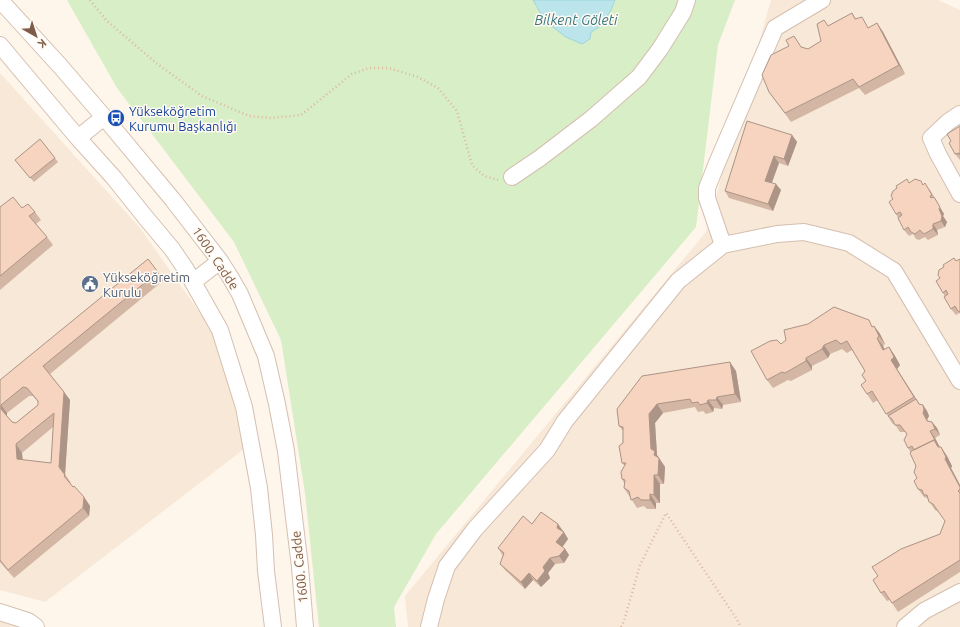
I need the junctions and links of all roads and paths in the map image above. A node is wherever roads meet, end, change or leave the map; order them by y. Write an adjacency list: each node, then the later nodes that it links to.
1 (90, 0): 9 (path)
2 (687, 0): 9 (street)
3 (822, 0): 11 (street)
4 (2, 7): 7 (street, 1600. Cadde)
5 (0, 45): 8 (street)
6 (960, 114): 10 (street)
7 (104, 117): 8 (street); 12 (street, 1600. Cadde)
8 (78, 138): 13 (street)
9 (512, 177)
10 (960, 194)
11 (723, 245): 14 (street); 20 (street)
12 (220, 261): 13 (street); 19 (street, 1600. Cadde)
13 (193, 282): 18 (street)
14 (960, 381)
15 (960, 592): 23 (street)
16 (0, 612): 17 (street)
17 (36, 627)
18 (273, 627)
19 (305, 627)
20 (429, 627)
21 (621, 627): 22 (path)
22 (741, 627)
23 (905, 627)

